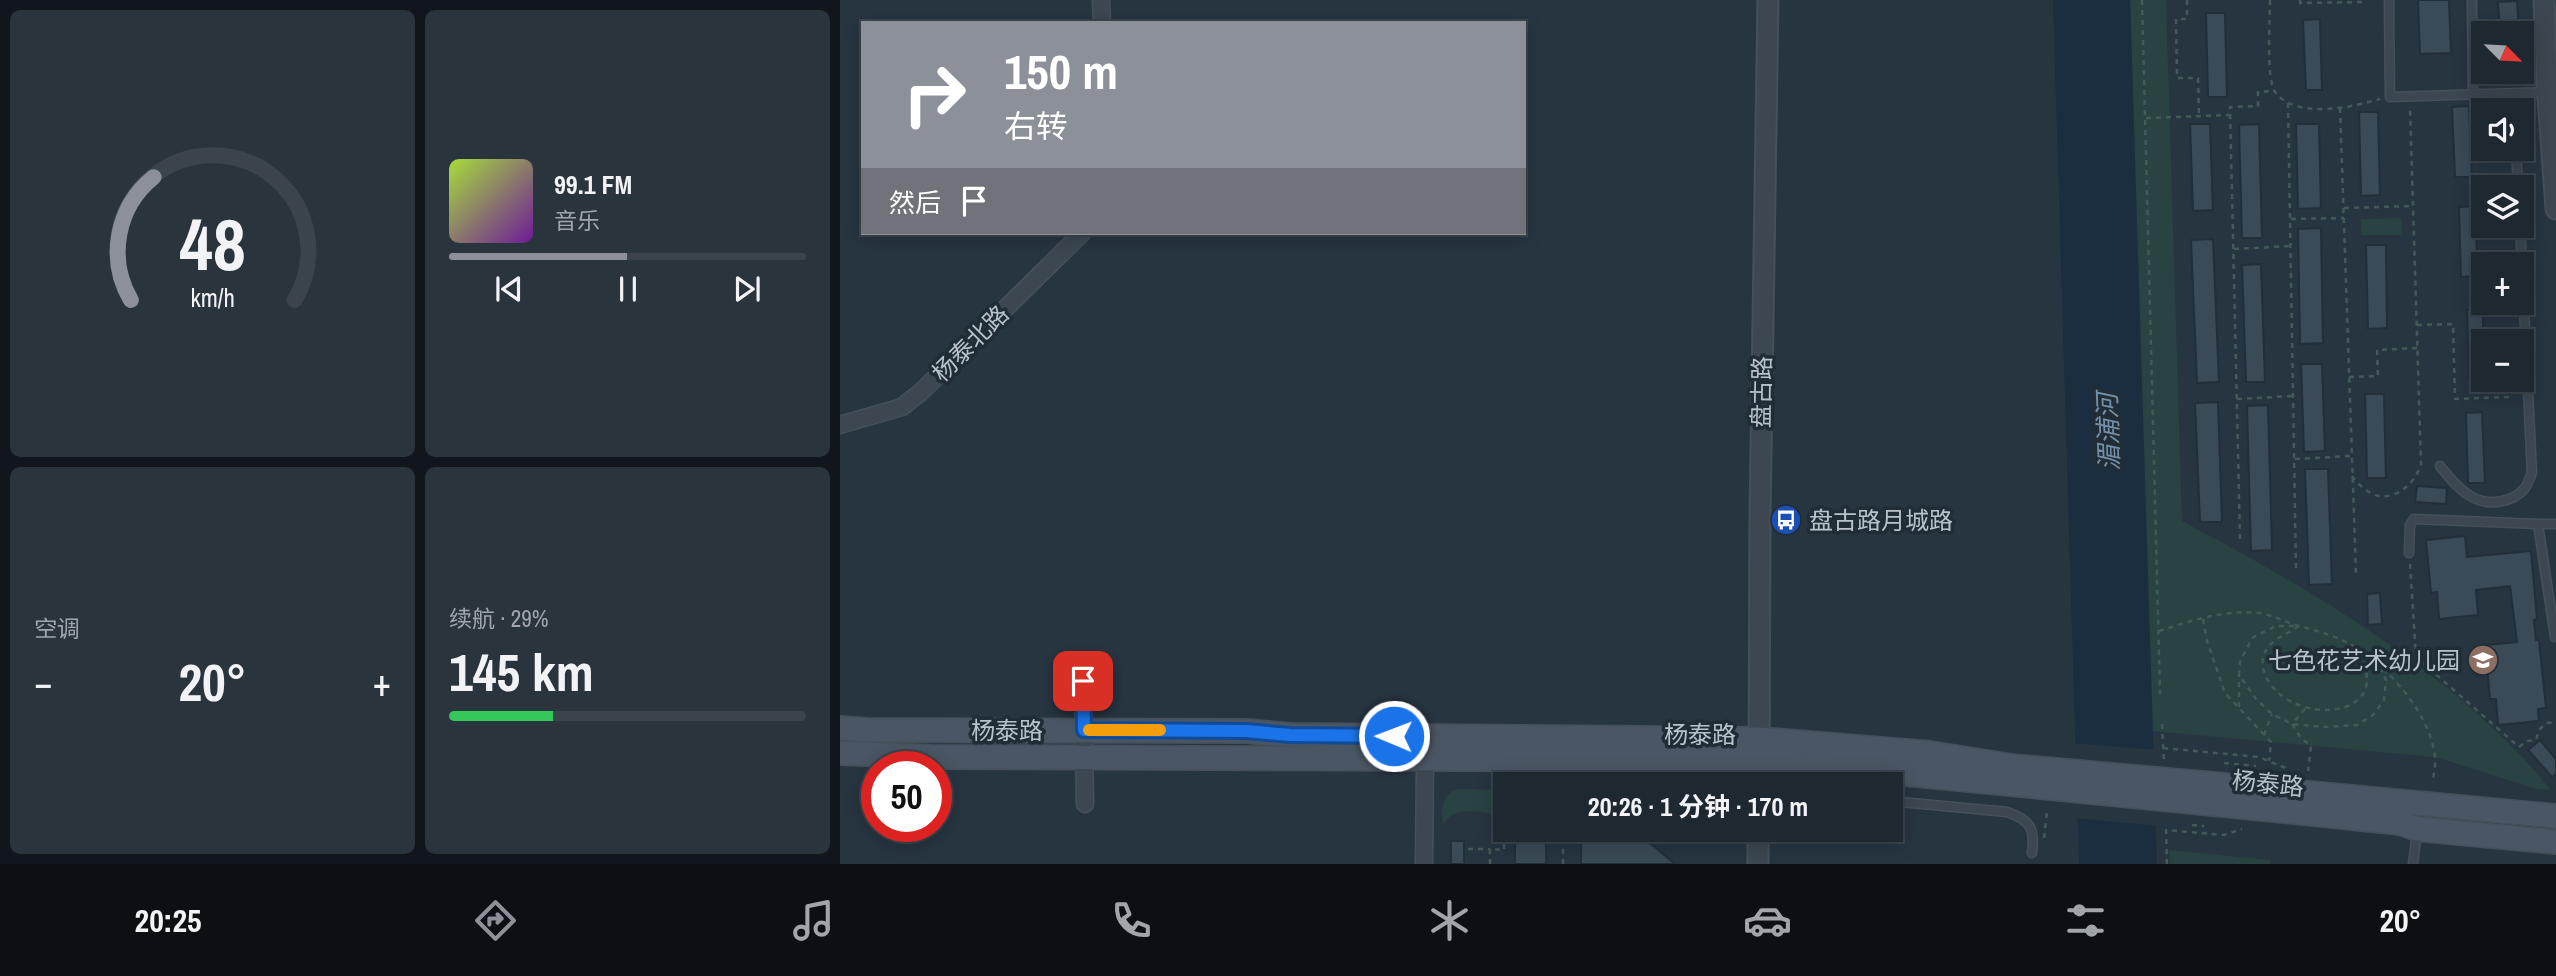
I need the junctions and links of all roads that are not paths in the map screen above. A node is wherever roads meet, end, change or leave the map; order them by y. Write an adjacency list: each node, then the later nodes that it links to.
1 (1101, 0): 6 (street)
2 (1768, 0): 23 (street, 盘古路)
3 (2389, 0): 9 (lane)
4 (2472, 0): 9 (lane)
5 (2544, 0): 7 (street)
6 (1102, 21)
7 (2548, 92): 8 (lane); 11 (street)
8 (2513, 94): 9 (lane); 10 (lane)
9 (2473, 95)
10 (2513, 98)
11 (2556, 209)
12 (1080, 235): 14 (street, 杨泰北路)
13 (2521, 238): 15 (lane)
14 (840, 425)
15 (2440, 466)
16 (2556, 523): 17 (lane)
17 (2538, 524): 18 (lane); 19 (lane)
18 (2409, 554)
19 (2555, 636)
20 (1083, 681): 22 (street)
21 (840, 728): 22 (main road, 杨泰路)
22 (1084, 730): 23 (main road, 杨泰路); 25 (street)
23 (1759, 750): 26 (main road, 杨泰路); 27 (street, 盘古路); 28 (main road, 杨泰路, bridge)
24 (840, 753): 25 (main road, 杨泰路)
25 (1084, 756): 26 (main road, 杨泰路); 30 (street)
26 (1425, 760): 36 (street)
27 (1759, 772)
28 (2224, 784): 31 (main road, 杨泰路); 32 (main road, 杨泰路)
29 (1903, 802): 35 (lane)
30 (1085, 804)
31 (2556, 816)
32 (2417, 829): 34 (main road, 杨泰路); 38 (lane)
33 (1758, 842): 37 (street)
34 (2556, 842)
35 (2032, 853)
36 (1424, 864)
37 (1758, 864)
38 (2413, 864)

